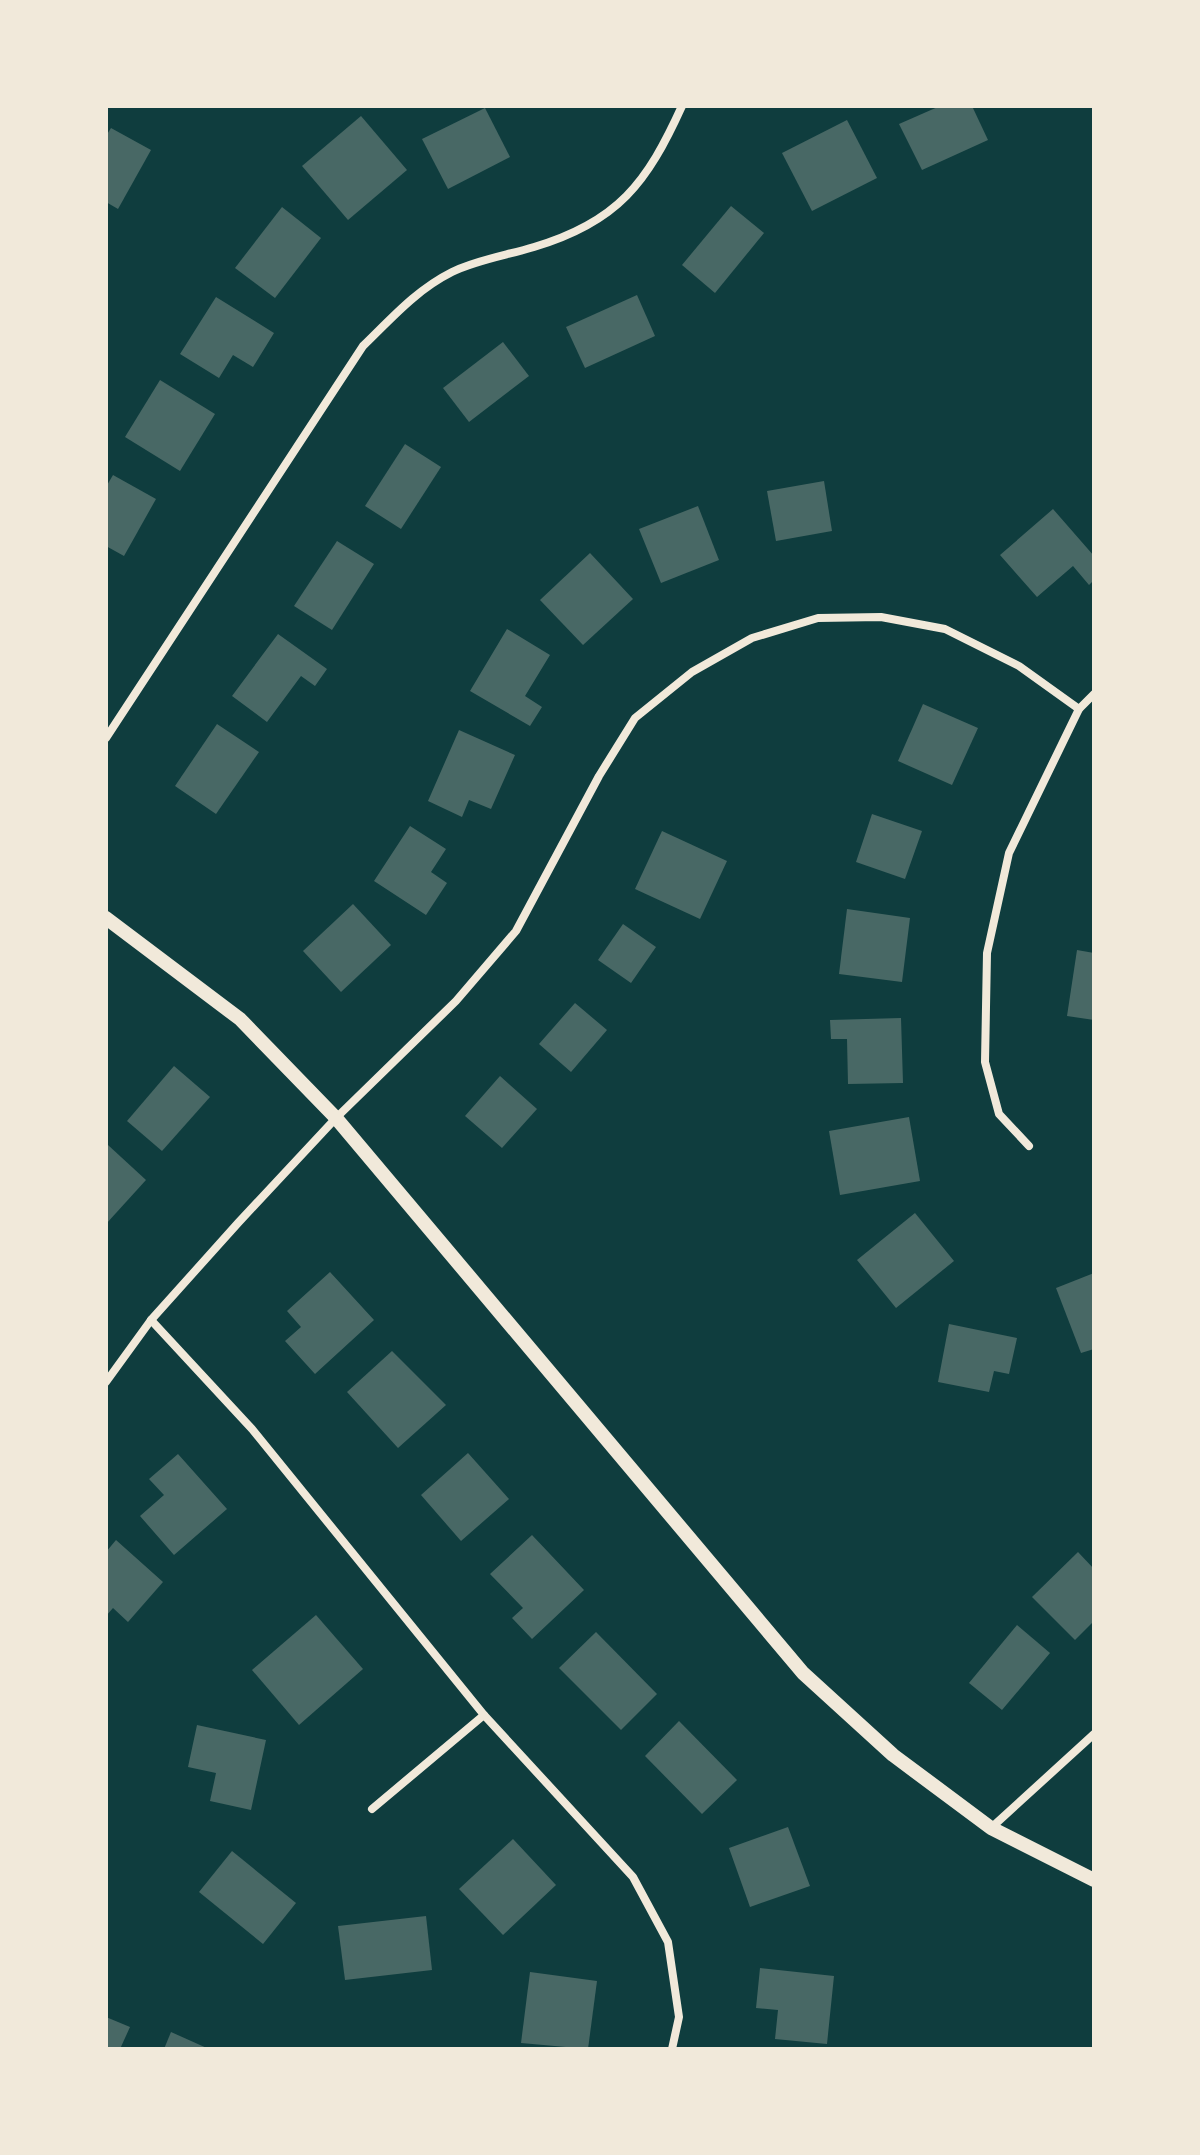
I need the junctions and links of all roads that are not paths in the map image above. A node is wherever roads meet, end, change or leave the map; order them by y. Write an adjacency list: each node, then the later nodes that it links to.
1 (682, 106): 4 (street)
2 (1094, 694): 3 (street)
3 (1079, 709): 6 (street); 7 (street)
4 (106, 738)
5 (106, 918): 6 (street)
6 (336, 1118): 8 (street); 13 (street)
7 (1029, 1146)
8 (151, 1320): 9 (street); 10 (street)
9 (106, 1382)
10 (484, 1715): 12 (street); 15 (street)
11 (1094, 1734): 13 (street)
12 (372, 1809)
13 (991, 1828): 14 (street)
14 (1094, 1880)
15 (672, 2049)

